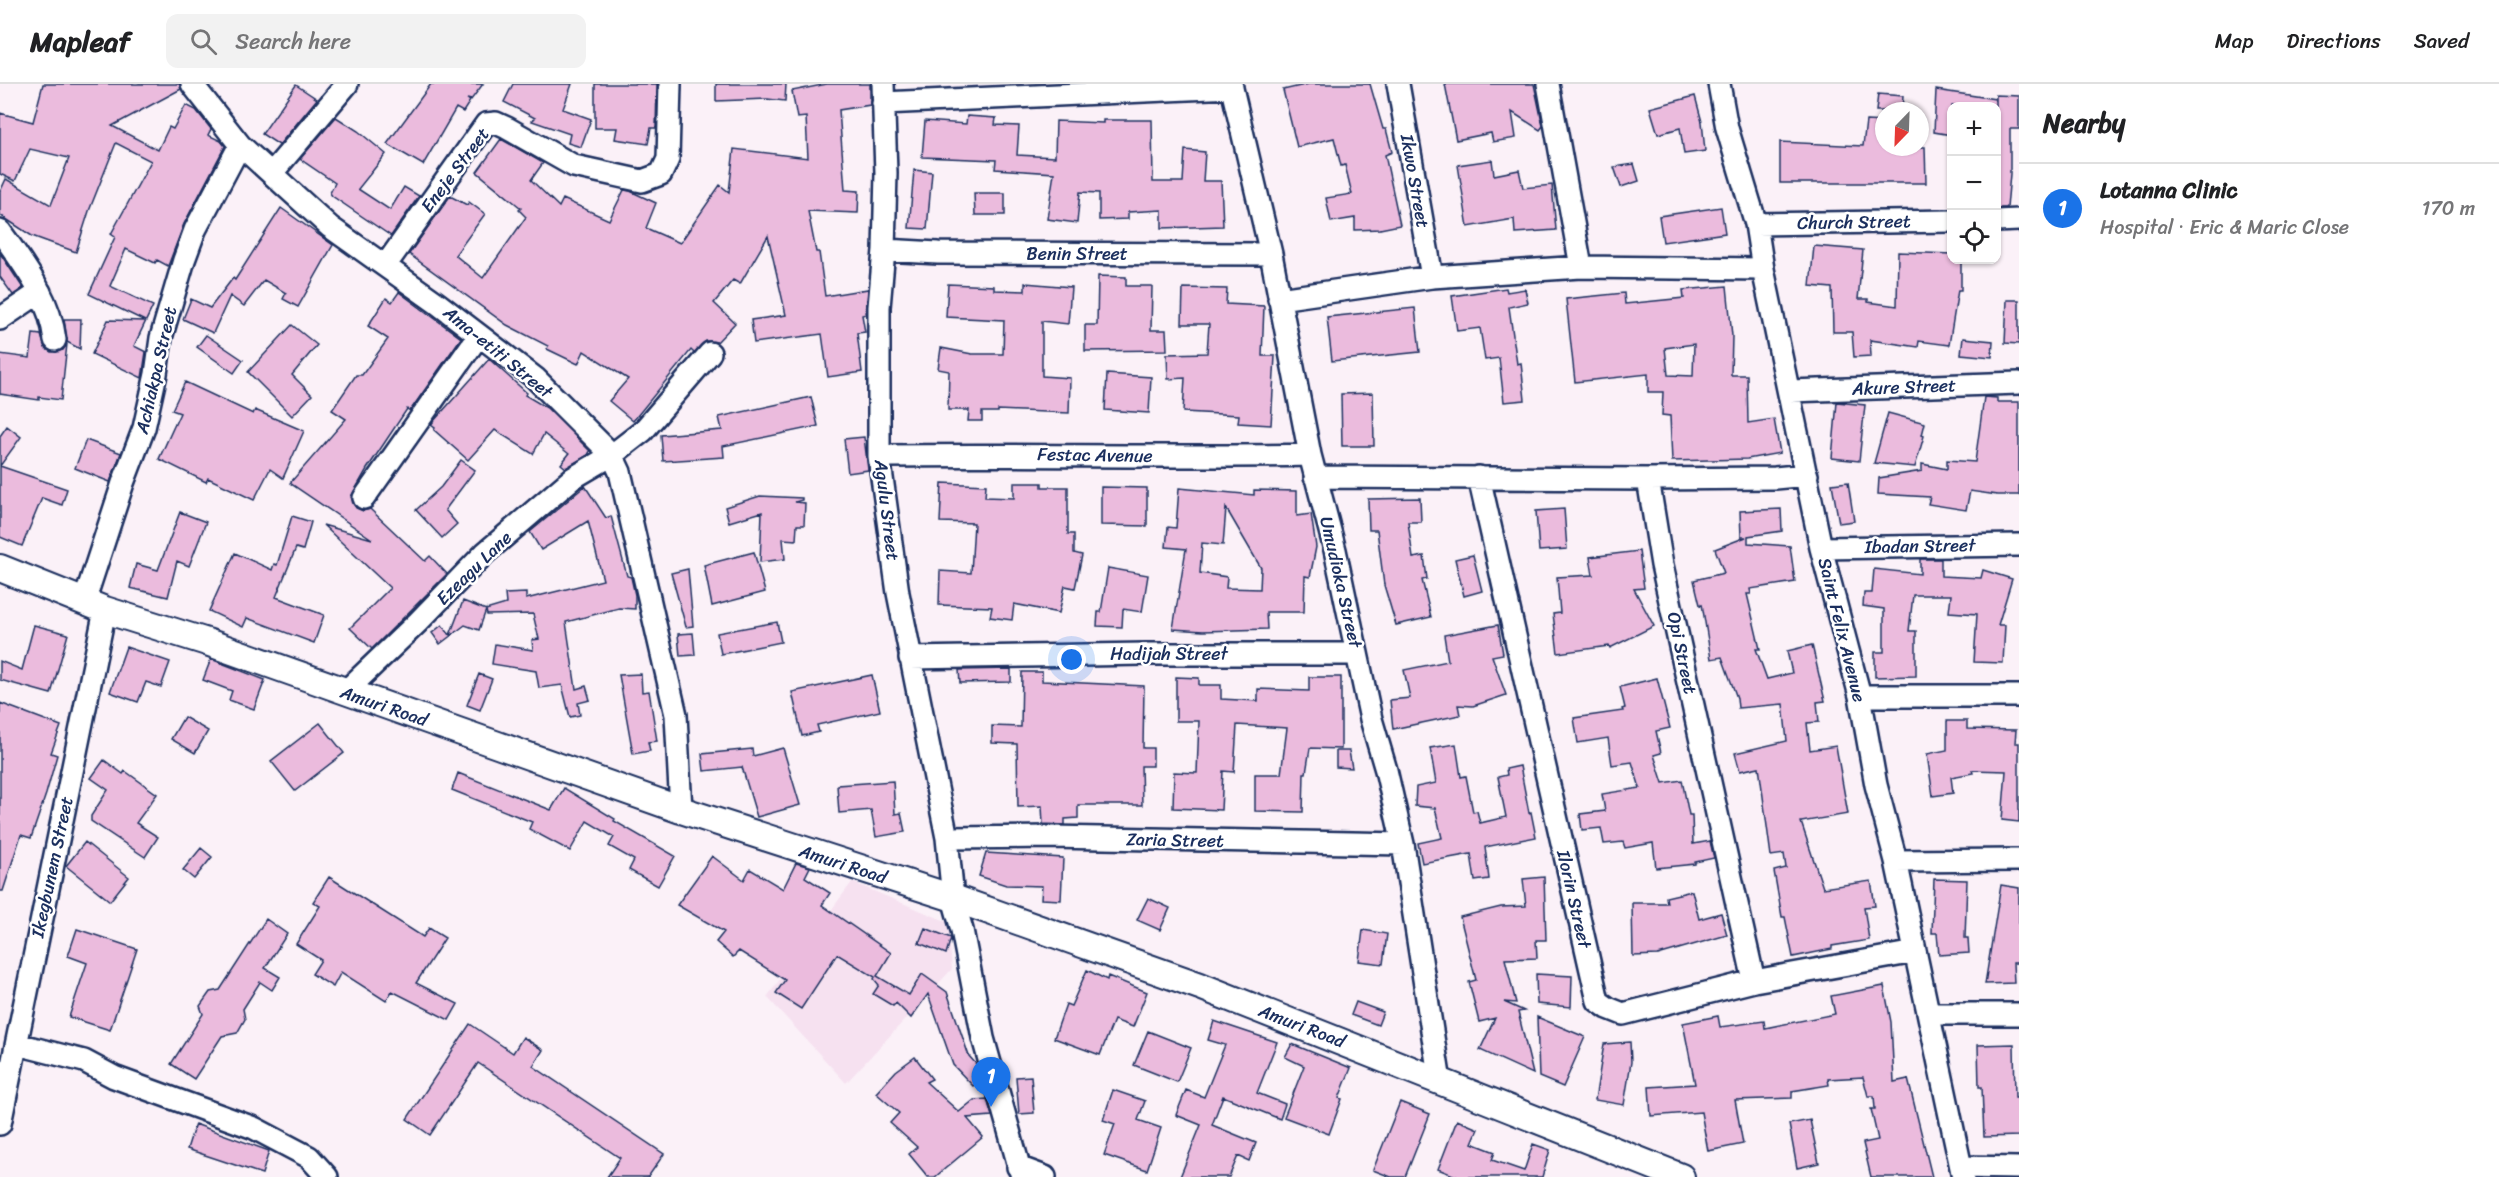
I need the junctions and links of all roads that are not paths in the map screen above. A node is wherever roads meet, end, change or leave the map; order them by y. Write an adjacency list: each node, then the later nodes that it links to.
1 (192, 84): 9 (street, Ama-etiti Street)
2 (347, 84): 10 (street)
3 (670, 84): 18 (street, Eneje Street)
4 (1398, 84): 21 (street, Ikwo Street)
5 (1548, 84): 19 (street)
6 (1719, 84): 14 (street, Saint Felix Avenue)
7 (1231, 86): 8 (street); 17 (street, Umudioka Street)
8 (883, 94): 16 (street, Agulu Street)
9 (240, 145): 10 (street, Ama-etiti Street); 41 (street, Achiakpa Street)
10 (272, 173): 18 (street, Ama-etiti Street)
11 (2019, 220): 13 (street)
12 (1947, 221): 14 (street, Church Street)
13 (2001, 221)
14 (1756, 224): 20 (street, Saint Felix Avenue)
15 (0, 231): 22 (street)
16 (884, 250): 17 (street, Benin Street); 32 (street, Agulu Street)
17 (1271, 254): 23 (street, Umudioka Street)
18 (385, 266): 25 (street, Ama-etiti Street)
19 (1581, 267): 20 (street); 21 (street)
20 (1763, 268): 29 (street, Saint Felix Avenue)
21 (1432, 277): 23 (street)
22 (40, 292): 24 (street); 26 (street)
23 (1279, 299): 31 (street, Umudioka Street)
24 (0, 319)
25 (479, 335): 30 (street, Ama-etiti Street); 37 (street)
26 (55, 340)
27 (710, 353): 30 (street, Ezeagu Lane)
28 (2019, 383): 29 (street, Akure Street)
29 (1790, 391): 33 (street, Saint Felix Avenue)
30 (612, 455): 44 (street, Ezeagu Lane); 47 (street, Ama-etiti Street)
31 (1310, 455): 32 (street, Festac Avenue); 34 (street, Umudioka Street)
32 (879, 456): 43 (street, Agulu Street)
33 (1807, 475): 36 (street); 39 (street, Saint Felix Avenue)
34 (1315, 477): 35 (street); 42 (street, Umudioka Street)
35 (1479, 477): 36 (street); 54 (street, Ilorin Street)
36 (1648, 479): 54 (street, Opi Street)
37 (364, 498)
38 (2019, 545): 39 (street, Ibadan Street)
39 (1821, 548): 45 (street, Saint Felix Avenue)
40 (0, 568): 41 (main road, Amuri Road)
41 (95, 606): 44 (main road, Amuri Road); 57 (street, Ikegbunem Street)
42 (1357, 654): 43 (street, Hadijah Street); 49 (street, Umudioka Street)
43 (910, 658): 48 (street, Agulu Street)
44 (345, 692): 47 (main road, Amuri Road)
45 (1860, 696): 46 (street); 50 (street, Saint Felix Avenue)
46 (2019, 696)
47 (681, 810): 52 (main road, Amuri Road)
48 (947, 838): 49 (street, Zaria Street); 52 (street, Agulu Street)
49 (1402, 844): 58 (street, Umudioka Street)
50 (1896, 861): 51 (street); 53 (street, Saint Felix Avenue)
51 (2019, 861)
52 (953, 898): 58 (main road, Amuri Road); 62 (street, Agulu Street)
53 (1915, 952): 54 (street, Ilorin Street); 55 (street, Saint Felix Avenue)
54 (1754, 981)
55 (1930, 1014): 56 (street); 63 (street, Saint Felix Avenue)
56 (2019, 1014)
57 (17, 1047): 59 (street, Ikegbunem Street); 64 (street)
58 (1440, 1082): 66 (main road, Amuri Road)
59 (4, 1087): 60 (street, Ikegbunem Street)
60 (0, 1124)
61 (2019, 1168): 63 (street)
62 (1020, 1172): 65 (street)
63 (1963, 1172)
64 (327, 1177)
65 (1045, 1177)
66 (1681, 1177)

